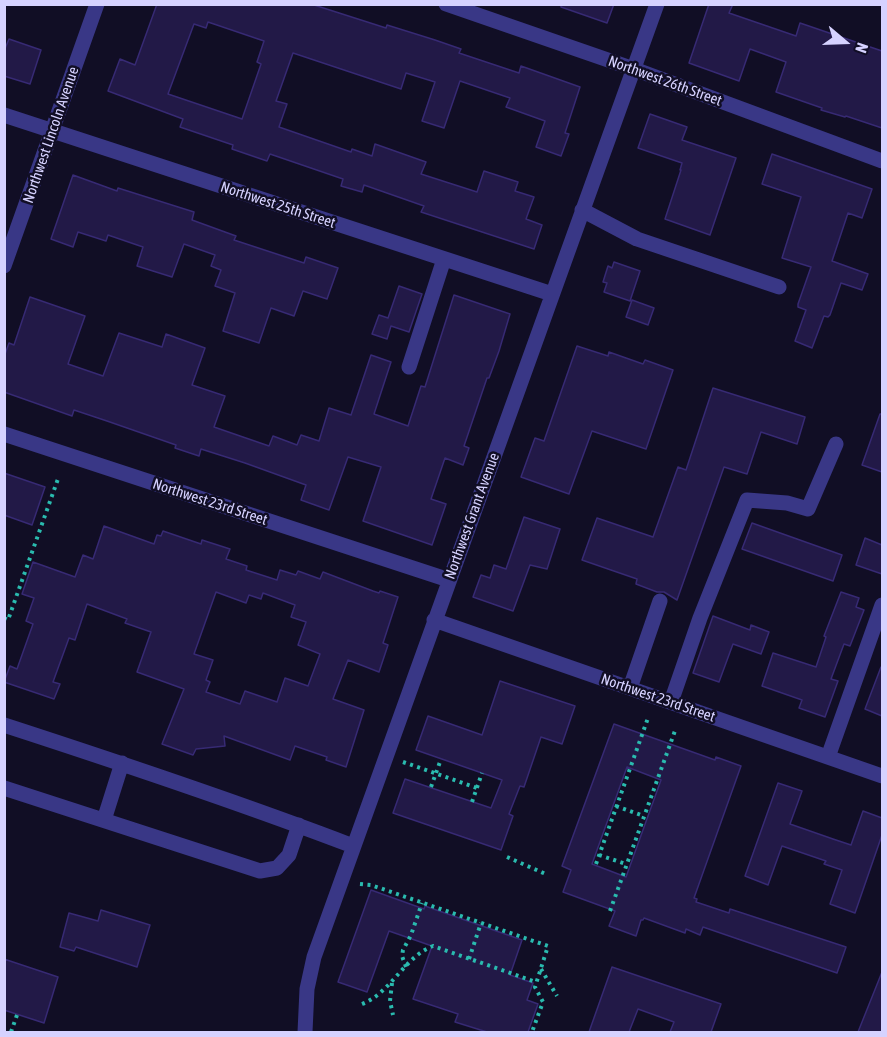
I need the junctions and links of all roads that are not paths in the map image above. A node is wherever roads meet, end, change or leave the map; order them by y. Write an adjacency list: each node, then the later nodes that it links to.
1 (97, 4): 6 (street, Northwest Lincoln Avenue)
2 (446, 4): 4 (street, Northwest 26th Street)
3 (657, 4): 4 (street, Northwest Grant Avenue)
4 (634, 69): 7 (street, Northwest 26th Street); 8 (street, Northwest Grant Avenue)
5 (4, 115): 6 (street, Northwest 25th Street)
6 (52, 131): 9 (street, Northwest 25th Street); 10 (street, Northwest Lincoln Avenue)
7 (882, 161)
8 (582, 210): 11 (street); 12 (street, Northwest Grant Avenue)
9 (444, 259): 12 (street, Northwest 25th Street); 13 (street)
10 (4, 266)
11 (779, 286)
12 (552, 294): 16 (street, Northwest Grant Avenue)
13 (409, 367)
14 (4, 434): 16 (street, Northwest 23rd Street)
15 (836, 444): 21 (street)
16 (449, 580): 19 (street, Northwest Grant Avenue)
17 (660, 601): 20 (street)
18 (882, 605): 23 (street)
19 (434, 620): 20 (street, Northwest 23rd Street); 29 (street, Northwest Grant Avenue)
20 (630, 688): 21 (street, Northwest 23rd Street)
21 (670, 702): 23 (street, Northwest 23rd Street)
22 (4, 725): 24 (street)
23 (828, 757): 25 (street, Northwest 23rd Street)
24 (122, 763): 27 (street); 28 (street)
25 (882, 776)
26 (4, 788): 27 (street)
27 (104, 820): 28 (street)
28 (299, 825): 29 (street)
29 (353, 846): 30 (street, Northwest Grant Avenue)
30 (305, 1032)

